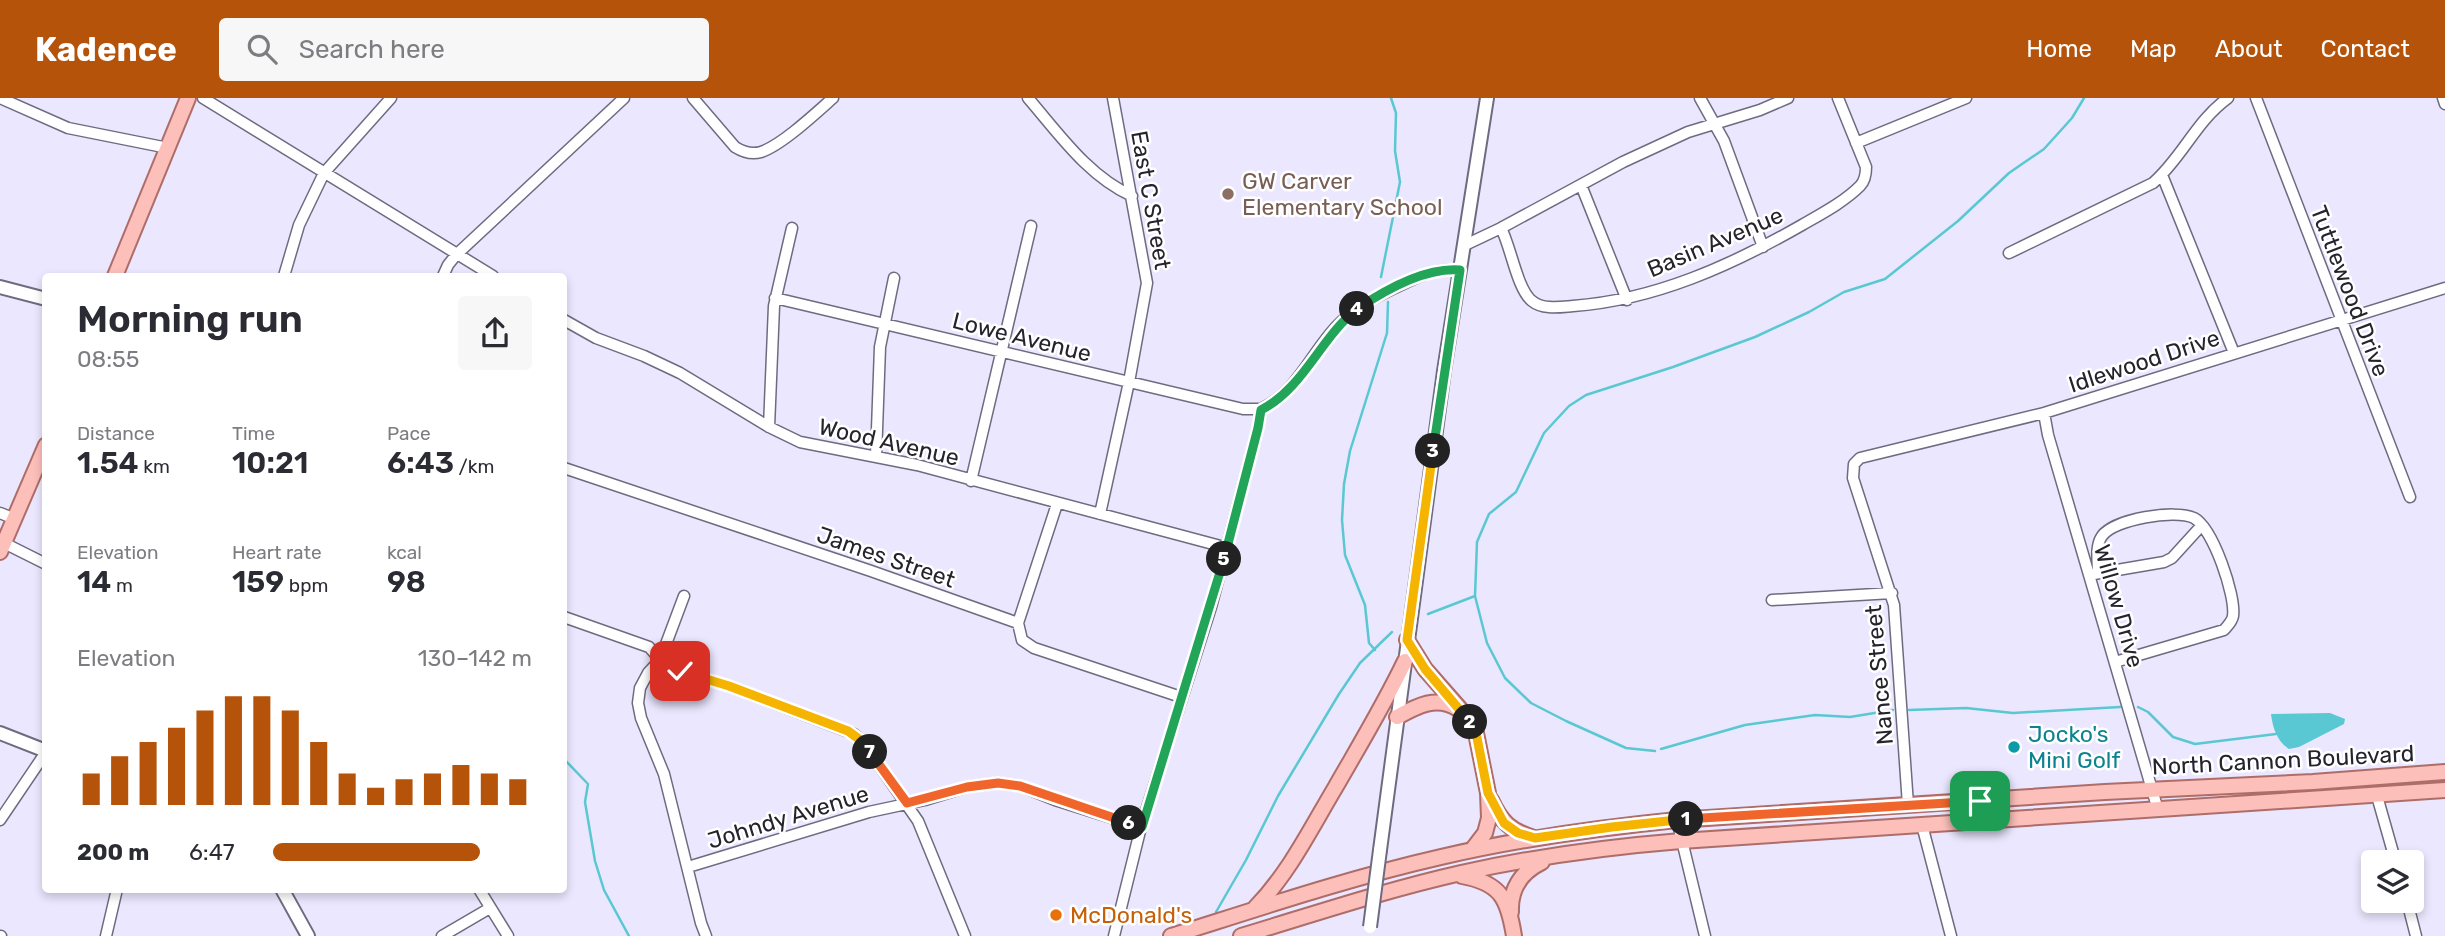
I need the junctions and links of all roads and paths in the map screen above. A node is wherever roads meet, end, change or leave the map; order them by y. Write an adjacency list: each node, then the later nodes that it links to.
1 (0, 98): 21 (street)
2 (188, 98): 21 (main road)
3 (203, 98): 22 (street)
4 (391, 98): 22 (street)
5 (624, 98): 32 (street)
6 (693, 98): 7 (street)
7 (833, 98)
8 (1028, 98): 25 (street)
9 (1113, 98): 25 (street, East C Street)
10 (1487, 98): 29 (main road)
11 (1700, 98): 19 (street)
12 (1788, 98): 19 (street)
13 (1839, 98): 20 (street, Basin Avenue)
14 (1966, 98): 20 (street)
15 (2228, 98): 23 (street)
16 (2256, 98): 44 (street, Tuttlewood Drive)
17 (2443, 98): 18 (street)
18 (2445, 104)
19 (1715, 122): 24 (street); 30 (street)
20 (1856, 143): 30 (street, Basin Avenue)
21 (168, 148): 34 (main road)
22 (324, 173): 32 (street); 35 (street)
23 (2162, 175): 31 (street); 48 (street)
24 (1581, 185): 28 (street); 43 (street)
25 (1132, 197): 49 (street, East C Street)
26 (1031, 226): 47 (street)
27 (792, 228): 42 (street)
28 (1501, 228): 29 (street); 43 (street, Basin Avenue)
29 (1463, 246): 33 (main road)
30 (1763, 247): 43 (street, Basin Avenue)
31 (2009, 253)
32 (456, 255): 36 (street); 37 (street)
33 (1460, 270): 50 (street); 73 (main road)
34 (116, 273)
35 (285, 273)
36 (444, 273)
37 (488, 273)
38 (894, 278): 46 (street)
39 (0, 287): 41 (main road)
40 (2445, 288): 44 (street, Idlewood Drive)
41 (42, 298)
42 (775, 298): 46 (street, Lowe Avenue); 52 (street)
43 (1627, 300)
44 (2340, 319): 48 (street, Idlewood Drive); 58 (street, Tuttlewood Drive)
45 (567, 322): 52 (street, Wood Avenue)
46 (884, 323): 47 (street, Lowe Avenue); 54 (street)
47 (1000, 352): 49 (street, Lowe Avenue); 57 (street)
48 (2234, 352): 51 (street, Idlewood Drive)
49 (1129, 382): 50 (street, Lowe Avenue); 61 (street, East C Street)
50 (1261, 410): 65 (street)
51 (2044, 413): 55 (street, Idlewood Drive); 67 (street, Willow Drive)
52 (769, 427): 54 (street, Wood Avenue)
53 (42, 455): 62 (main road)
54 (876, 457): 57 (street, Wood Avenue)
55 (1854, 464): 68 (street, Nance Street)
56 (567, 469): 72 (street, James Street)
57 (971, 481): 59 (street, Wood Avenue)
58 (2410, 497)
59 (1057, 504): 61 (street, Wood Avenue); 72 (street)
60 (0, 513): 62 (street)
61 (1100, 514): 65 (street, Wood Avenue)
62 (15, 519): 64 (main road)
63 (2202, 525): 67 (street); 67 (street); 76 (street)
64 (2, 547): 66 (street)
65 (1227, 548): 77 (street)
66 (42, 562)
67 (2094, 574): 76 (street, Willow Drive)
68 (1892, 593): 70 (street); 89 (street, Nance Street)
69 (684, 596): 74 (street)
70 (1772, 600)
71 (567, 618): 74 (street)
72 (1018, 623): 77 (street)
73 (1407, 640): 75 (main road); 78 (main road)
74 (660, 660): 88 (street); 100 (street)
75 (1405, 662): 79 (main road); 106 (main road)
76 (2115, 662): 84 (street, Willow Drive)
77 (1181, 697): 94 (street)
78 (1462, 712): 79 (main road); 86 (main road)
79 (1397, 717): 110 (main road, bridge)
80 (0, 733): 81 (main road)
81 (42, 750)
82 (42, 758): 91 (street)
83 (2445, 772): 84 (main road, North Cannon Boulevard)
84 (2152, 790): 89 (main road, North Cannon Boulevard); 90 (street, Willow Drive)
85 (2445, 790): 87 (main road, North Cannon Boulevard)
86 (1488, 793): 95 (main road); 97 (main road)
87 (2377, 796): 90 (main road, North Cannon Boulevard); 98 (street)
88 (907, 803): 94 (street, Johndy Avenue); 100 (street, Johndy Avenue); 116 (street)
89 (1908, 805): 92 (main road, North Cannon Boulevard)
90 (2158, 810): 93 (main road, North Cannon Boulevard)
91 (0, 820)
92 (1676, 820): 95 (main road, North Cannon Boulevard); 96 (street)
93 (1922, 825): 96 (main road, North Cannon Boulevard); 123 (street)
94 (1142, 827): 117 (street)
95 (1535, 838): 97 (main road, North Cannon Boulevard)
96 (1681, 841): 99 (main road, North Cannon Boulevard); 122 (street)
97 (1472, 850): 106 (main road, North Cannon Boulevard)
98 (2392, 850)
99 (1563, 855): 101 (main road, North Cannon Boulevard); 109 (main road)
100 (688, 867): 115 (street)
101 (1450, 876): 108 (main road, North Cannon Boulevard); 109 (main road)
102 (116, 893): 111 (street)
103 (284, 893): 112 (main road)
104 (481, 893): 105 (street)
105 (490, 908): 113 (street); 114 (street)
106 (1252, 911): 118 (main road, North Cannon Boulevard)
107 (2410, 913): 124 (street)
108 (1302, 917): 119 (main road, North Cannon Boulevard); 120 (main road)
109 (1512, 921): 121 (main road)
110 (1369, 932)
111 (106, 936)
112 (307, 936)
113 (442, 936)
114 (508, 936)
115 (706, 936)
116 (965, 936)
117 (1114, 936)
118 (1171, 936)
119 (1241, 936)
120 (1275, 936)
121 (1514, 936)
122 (1704, 936)
123 (1951, 936)
124 (2416, 936)

